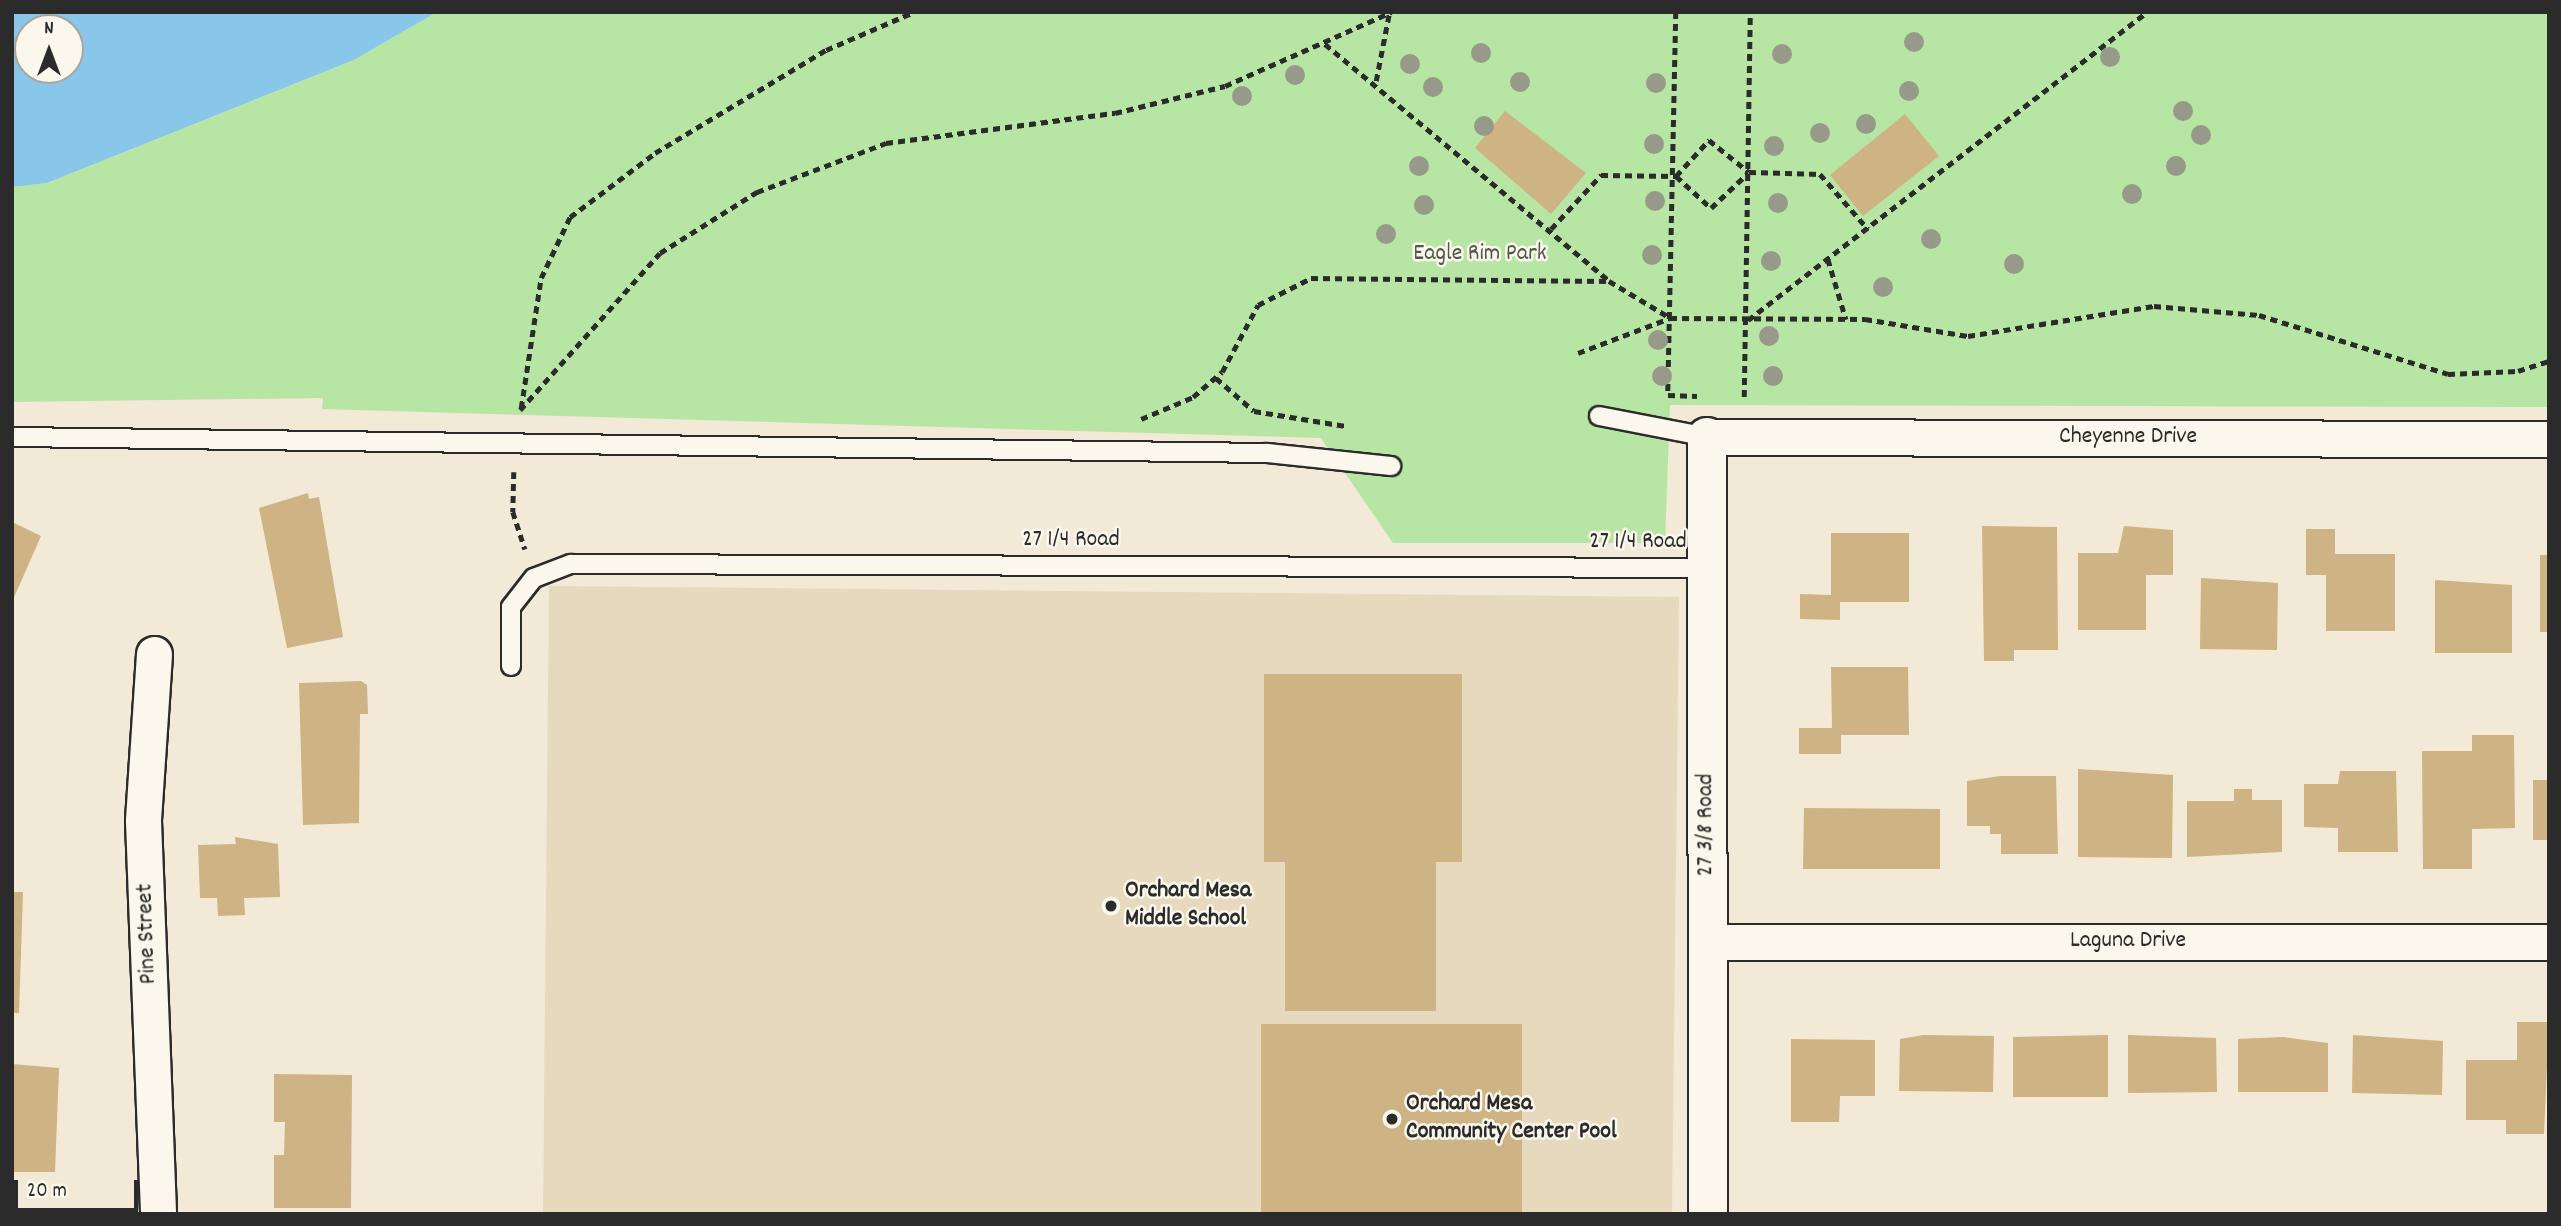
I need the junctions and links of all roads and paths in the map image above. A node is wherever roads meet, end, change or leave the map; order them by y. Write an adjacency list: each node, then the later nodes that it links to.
1 (914, 12): 24 (path)
2 (1676, 12): 11 (path)
3 (1714, 12): 4 (path)
4 (1722, 12)
5 (1750, 12): 10 (path)
6 (2147, 12): 13 (path)
7 (1390, 13): 8 (path); 9 (path)
8 (1325, 44): 9 (path); 24 (path)
9 (1376, 81): 12 (path)
10 (1749, 173): 11 (path); 11 (path); 13 (path); 18 (path)
11 (1676, 176): 12 (path); 16 (path)
12 (1551, 229): 15 (path)
13 (1868, 229): 14 (path)
14 (1828, 259): 17 (path); 18 (path)
15 (1609, 281): 16 (path); 21 (path)
16 (1670, 318): 18 (path); 19 (path); 22 (path)
17 (1846, 319): 18 (path); 20 (path)
18 (1747, 321): 23 (path)
19 (1578, 353)
20 (2549, 361)
21 (1216, 378): 27 (path); 28 (path)
22 (1668, 395)
23 (1747, 397)
24 (520, 410): 25 (path)
25 (534, 410)
26 (1599, 416): 30 (lane)
27 (1125, 419)
28 (1346, 426)
29 (12, 437): 33 (lane)
30 (1707, 437): 31 (street, Cheyenne Drive); 34 (street, 27 3/8 Road)
31 (2549, 439)
32 (514, 466): 35 (path)
33 (1391, 466)
34 (1707, 568): 35 (lane, 27 1/4 Road); 38 (street, 27 3/8 Road)
35 (534, 578): 37 (lane)
36 (154, 654): 40 (street, Pine Street)
37 (511, 666)
38 (1707, 942): 39 (street, Laguna Drive); 41 (street, 27 3/8 Road)
39 (2549, 942)
40 (158, 1214)
41 (1708, 1214)

